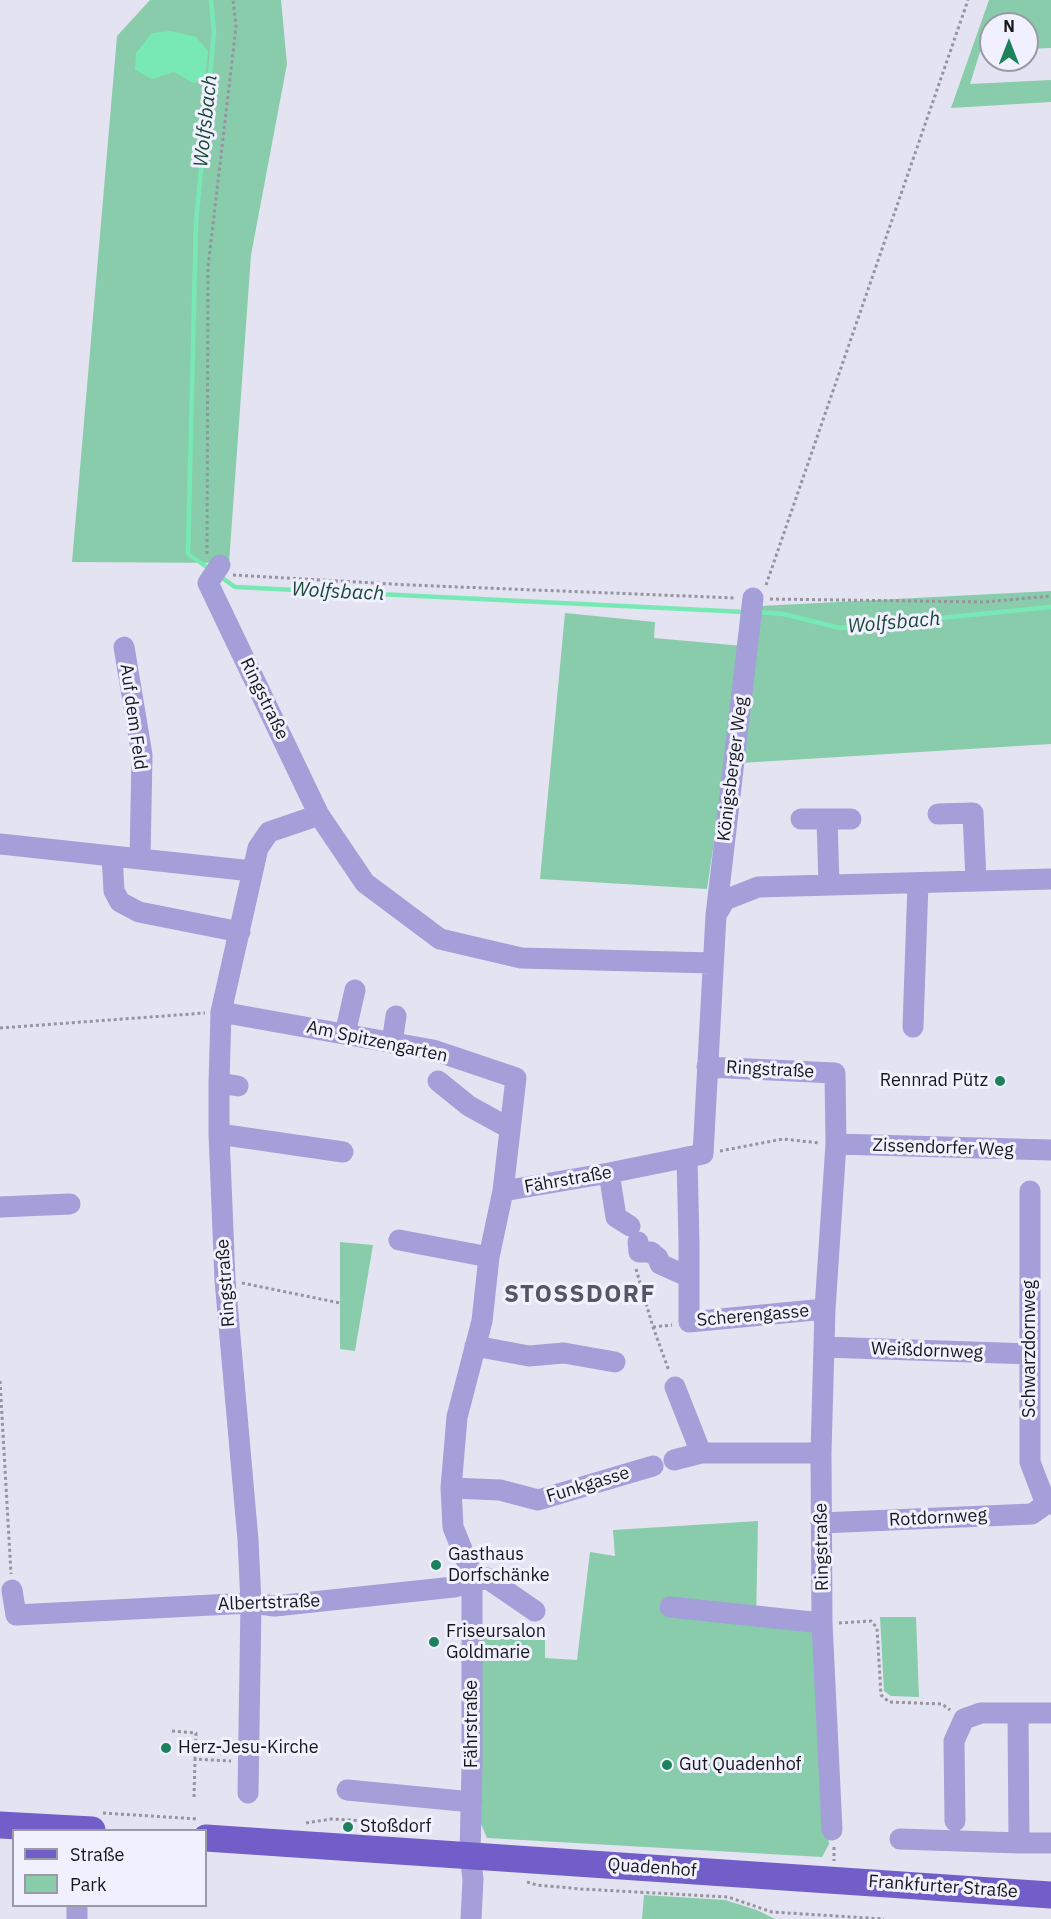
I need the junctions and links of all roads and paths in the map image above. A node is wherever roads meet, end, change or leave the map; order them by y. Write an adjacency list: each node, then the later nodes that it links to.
1 (233, 0): 3 (path)
2 (968, 0): 5 (path)
3 (220, 565): 5 (path); 8 (street, Ringstraße)
4 (1051, 596): 5 (path)
5 (753, 598): 20 (street, Königsberger Weg)
6 (124, 647): 14 (street, Auf dem Feld)
7 (938, 814): 17 (street)
8 (319, 815): 15 (street, Ringstraße); 22 (street, Ringstraße)
9 (801, 819): 10 (street)
10 (827, 819): 11 (street); 19 (street)
11 (851, 819)
12 (0, 844): 13 (street)
13 (112, 856): 14 (street); 21 (street)
14 (140, 859): 15 (street)
15 (252, 871): 21 (street, Ringstraße)
16 (1051, 879): 17 (street)
17 (976, 881): 18 (street)
18 (918, 882): 19 (street); 26 (street)
19 (829, 885): 20 (street)
20 (716, 915): 22 (street, Königsberger Weg)
21 (240, 932): 24 (street, Ringstraße)
22 (712, 963): 30 (street, Ringstraße)
23 (355, 990): 28 (street)
24 (221, 1012): 27 (path); 28 (street, Am Spitzengarten); 33 (street, Ringstraße)
25 (396, 1016): 29 (street)
26 (913, 1027)
27 (0, 1029)
28 (345, 1034): 29 (street, Am Spitzengarten)
29 (392, 1043): 32 (street, Am Spitzengarten)
30 (707, 1067): 34 (street, Ringstraße); 37 (street)
31 (438, 1081): 32 (street, Am Spitzengarten)
32 (509, 1128): 39 (street, Am Spitzengarten)
33 (219, 1134): 36 (street); 47 (street, Ringstraße)
34 (836, 1144): 35 (street, Zissendorfer Weg); 37 (path); 49 (street, Ringstraße)
35 (1051, 1150)
36 (343, 1152)
37 (695, 1155): 38 (street, Fährstraße); 46 (street, Scherengasse)
38 (609, 1173): 39 (street, Fährstraße); 44 (street)
39 (502, 1191): 45 (street, Fährstraße)
40 (1030, 1191): 52 (street, Schwarzdornweg)
41 (70, 1204): 42 (street)
42 (0, 1207)
43 (399, 1240): 45 (street)
44 (634, 1243): 46 (street); 55 (path)
45 (489, 1257): 50 (street, Fährstraße)
46 (689, 1278): 49 (street, Scherengasse)
47 (225, 1280): 48 (path); 63 (street, Ringstraße)
48 (340, 1303)
49 (825, 1309): 51 (street, Ringstraße)
50 (475, 1346): 53 (street); 58 (street, Fährstraße)
51 (824, 1347): 52 (street, Weißdornweg); 57 (street, Ringstraße)
52 (1030, 1354): 59 (street, Schwarzdornweg)
53 (615, 1362)
54 (0, 1381): 62 (path)
55 (675, 1388): 56 (street)
56 (701, 1453): 57 (street, Funkgasse); 58 (street, Funkgasse)
57 (821, 1453): 60 (street, Ringstraße)
58 (451, 1488): 61 (street, Fährstraße)
59 (1049, 1504): 60 (street, Rotdornweg)
60 (822, 1523): 66 (street, Ringstraße)
61 (472, 1582): 63 (street, Albertstraße); 65 (street, Albertstraße); 76 (street, Fährstraße)
62 (12, 1590): 63 (street, Albertstraße)
63 (252, 1603): 72 (street, Ringstraße)
64 (670, 1607): 66 (street)
65 (535, 1611)
66 (822, 1623): 69 (path); 80 (street, Ringstraße)
67 (1018, 1713): 68 (street); 69 (street); 83 (street)
68 (1051, 1713)
69 (964, 1719): 77 (street)
70 (172, 1731): 71 (path)
71 (195, 1760): 72 (path); 75 (path)
72 (248, 1762): 74 (street, Ringstraße)
73 (347, 1790): 76 (street)
74 (248, 1793)
75 (194, 1797)
76 (472, 1802): 85 (street, Fährstraße)
77 (955, 1821)
78 (0, 1825): 79 (main road)
79 (74, 1829)
80 (832, 1830): 87 (path)
81 (207, 1838): 85 (main road)
82 (900, 1839): 83 (street)
83 (1019, 1843): 84 (street)
84 (1051, 1843)
85 (470, 1855): 87 (main road, Quadenhof); 89 (street, Fährstraße)
86 (518, 1880): 90 (path)
87 (835, 1880): 88 (main road, Frankfurter Straße)
88 (1051, 1895)
89 (471, 1919)
90 (884, 1919)

